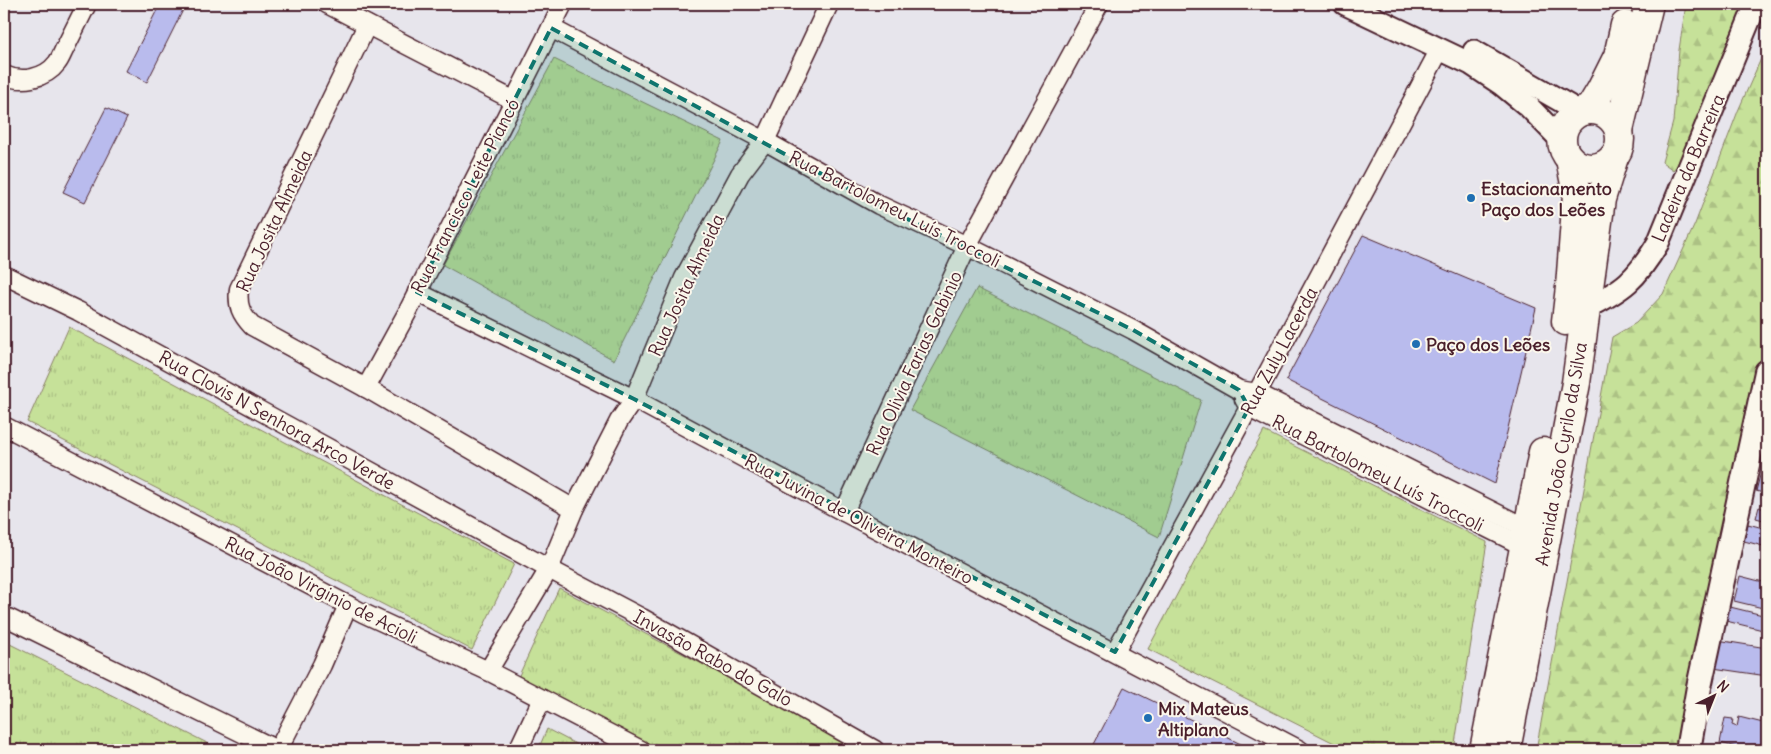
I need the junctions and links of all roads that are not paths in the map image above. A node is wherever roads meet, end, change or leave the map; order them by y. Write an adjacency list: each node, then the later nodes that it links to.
1 (87, 4): 14 (street)
2 (327, 4): 11 (street)
3 (563, 4): 12 (street, Rua Francisco Leite Piancó)
4 (829, 4): 18 (street, Rua Josita Almeida)
5 (1100, 4): 21 (street, Rua Olivia Farias Gabinio)
6 (1345, 4): 13 (street)
7 (1378, 4): 16 (street)
8 (1629, 4): 16 (main road)
9 (1649, 4): 17 (main road)
10 (1756, 4): 24 (street, Ladeira da Barreira)
11 (367, 25): 15 (street); 26 (street, Rua Josita Almeida)
12 (551, 28): 15 (street, Rua Francisco Leite Piancó); 18 (street, Rua Bartolomeu Luís Troccoli)
13 (1440, 48): 19 (street); 28 (street, Rua Zuly Lacerda)
14 (7, 76)
15 (513, 100): 23 (street, Rua Francisco Leite Piancó)
16 (1584, 111): 17 (main road); 19 (main road)
17 (1619, 130): 20 (main road)
18 (765, 141): 21 (street, Rua Bartolomeu Luís Troccoli); 27 (street, Rua Josita Almeida)
19 (1567, 151): 20 (main road); 32 (main road, Avenida João Cyrilo da Silva)
20 (1614, 158): 24 (main road, Avenida João Cyrilo da Silva)
21 (968, 246): 28 (street, Rua Bartolomeu Luís Troccoli); 31 (street, Rua Olivia Farias Gabinio)
22 (4, 275): 33 (street, Rua Clovis N Senhora Arco Verde)
23 (417, 292): 26 (street, Rua Francisco Leite Piancó); 27 (street, Rua Juvina de Oliveira Monteiro)
24 (1587, 308): 45 (main road, Avenida João Cyrilo da Silva)
25 (1767, 372): 46 (main road)
26 (366, 388): 30 (street, Rua Josita Almeida)
27 (634, 399): 30 (street, Rua Josita Almeida); 31 (street, Rua Juvina de Oliveira Monteiro)
28 (1253, 400): 32 (street, Rua Bartolomeu Luís Troccoli); 36 (street, Rua Zuly Lacerda)
29 (4, 426): 34 (street, Rua João Virginio de Acioli)
30 (574, 509): 33 (street, Rua Josita Almeida)
31 (844, 512): 36 (street, Rua Juvina de Oliveira Monteiro)
32 (1526, 538): 44 (main road, Avenida João Cyrilo da Silva)
33 (549, 569): 37 (street, Rua Josita Almeida); 42 (street, Invasão Rabo do Galo)
34 (348, 605): 37 (street, Rua João Virginio de Acioli); 39 (street)
35 (4, 616): 39 (street)
36 (1115, 652): 43 (street, Rua Juvina de Oliveira Monteiro)
37 (488, 671): 38 (street, Rua João Virginio de Acioli)
38 (542, 699): 40 (street); 41 (street, Rua João Virginio de Acioli)
39 (278, 750)
40 (518, 750)
41 (641, 750)
42 (875, 750)
43 (1300, 750)
44 (1484, 750)
45 (1506, 750)
46 (1688, 750)

